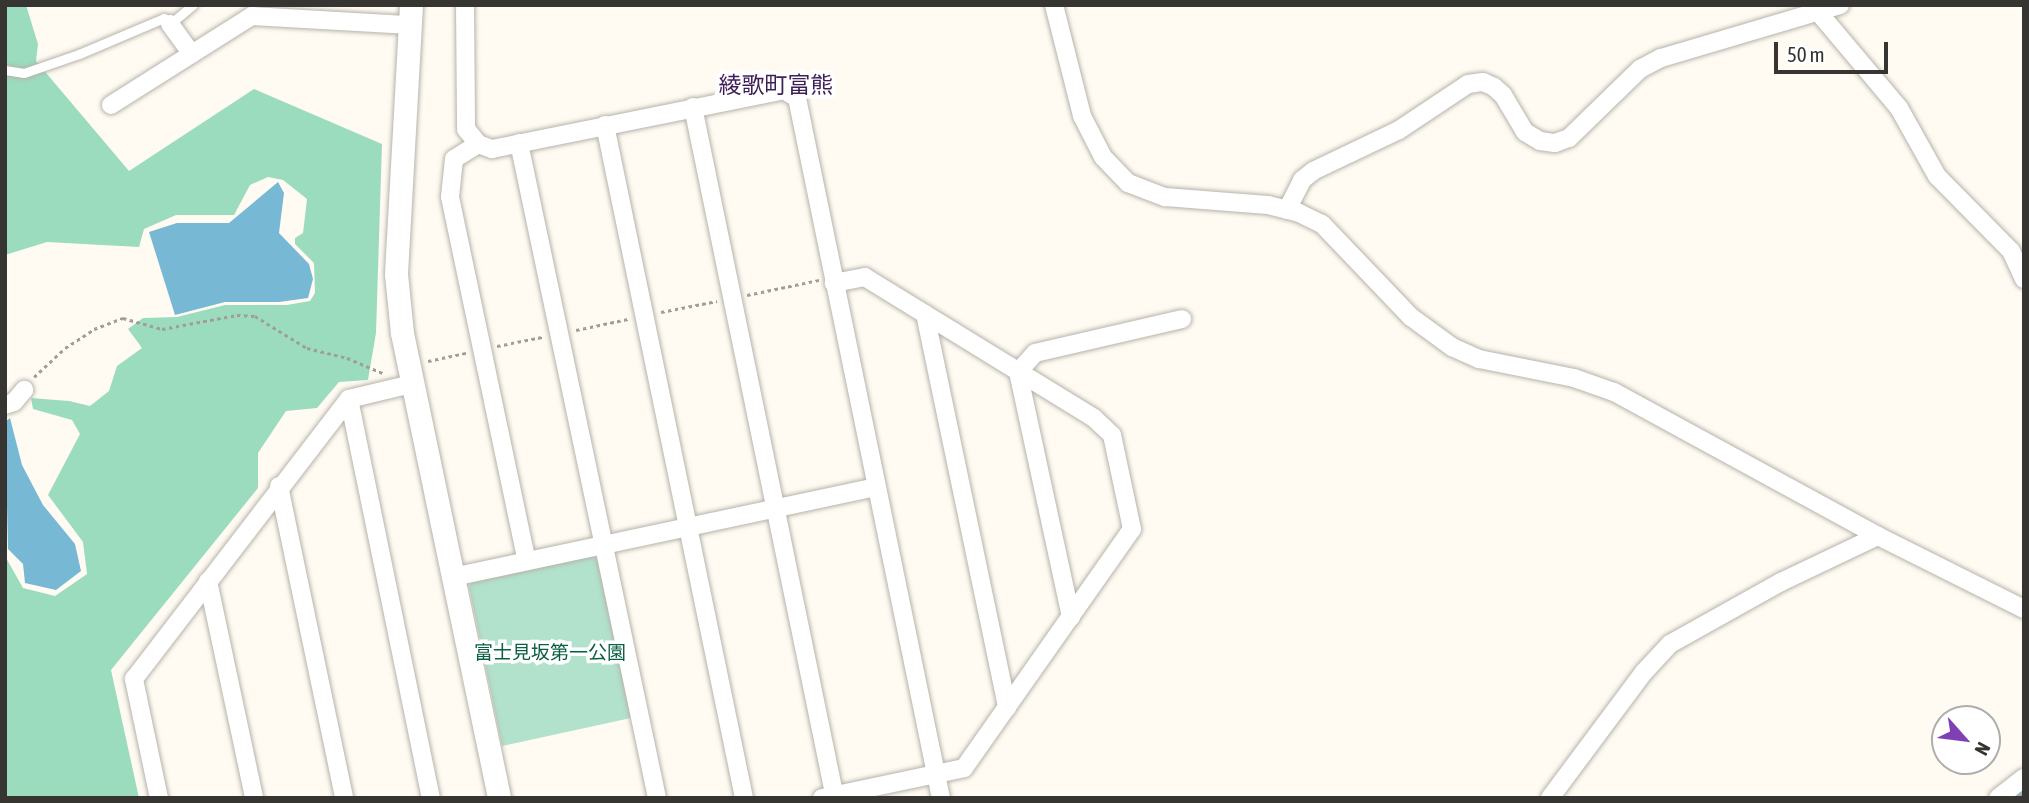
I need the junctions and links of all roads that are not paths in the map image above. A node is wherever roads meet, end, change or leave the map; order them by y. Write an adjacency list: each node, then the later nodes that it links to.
1 (193, 5): 8 (lane)
2 (465, 5): 15 (street)
3 (1054, 5): 16 (street)
4 (1840, 5): 6 (street)
5 (309, 13): 7 (street); 9 (street)
6 (1819, 13): 16 (street); 17 (street)
7 (410, 15): 22 (street)
8 (170, 24): 9 (street); 10 (lane)
9 (192, 54): 11 (street)
10 (5, 70)
11 (111, 105)
12 (693, 107): 13 (street); 18 (street); 28 (street)
13 (605, 125): 14 (street); 29 (street)
14 (519, 143): 15 (street); 31 (street)
15 (478, 144): 32 (street)
16 (1287, 210): 30 (street)
17 (2024, 279)
18 (834, 280): 19 (street); 27 (street)
19 (925, 314): 21 (street); 37 (street)
20 (1182, 319): 21 (street)
21 (1018, 372): 36 (street); 36 (street)
22 (410, 375): 24 (street); 33 (street)
23 (24, 390): 25 (street)
24 (349, 399): 26 (street); 44 (street)
25 (5, 405)
26 (279, 486): 34 (street); 43 (street)
27 (876, 487): 28 (street); 38 (street)
28 (774, 509): 29 (street); 40 (street)
29 (688, 527): 31 (street); 47 (street)
30 (1878, 536): 35 (street); 49 (street)
31 (603, 544): 32 (street); 46 (street)
32 (527, 561): 33 (street)
33 (453, 577): 45 (street)
34 (208, 581): 41 (street); 42 (street)
35 (2024, 609)
36 (1071, 617): 37 (street)
37 (1007, 708): 38 (street)
38 (936, 775): 40 (street); 48 (street)
39 (2024, 778): 50 (street)
40 (831, 797)
41 (159, 798)
42 (254, 798)
43 (344, 798)
44 (431, 798)
45 (499, 798)
46 (657, 798)
47 (744, 798)
48 (941, 798)
49 (1550, 798)
50 (1998, 798)

